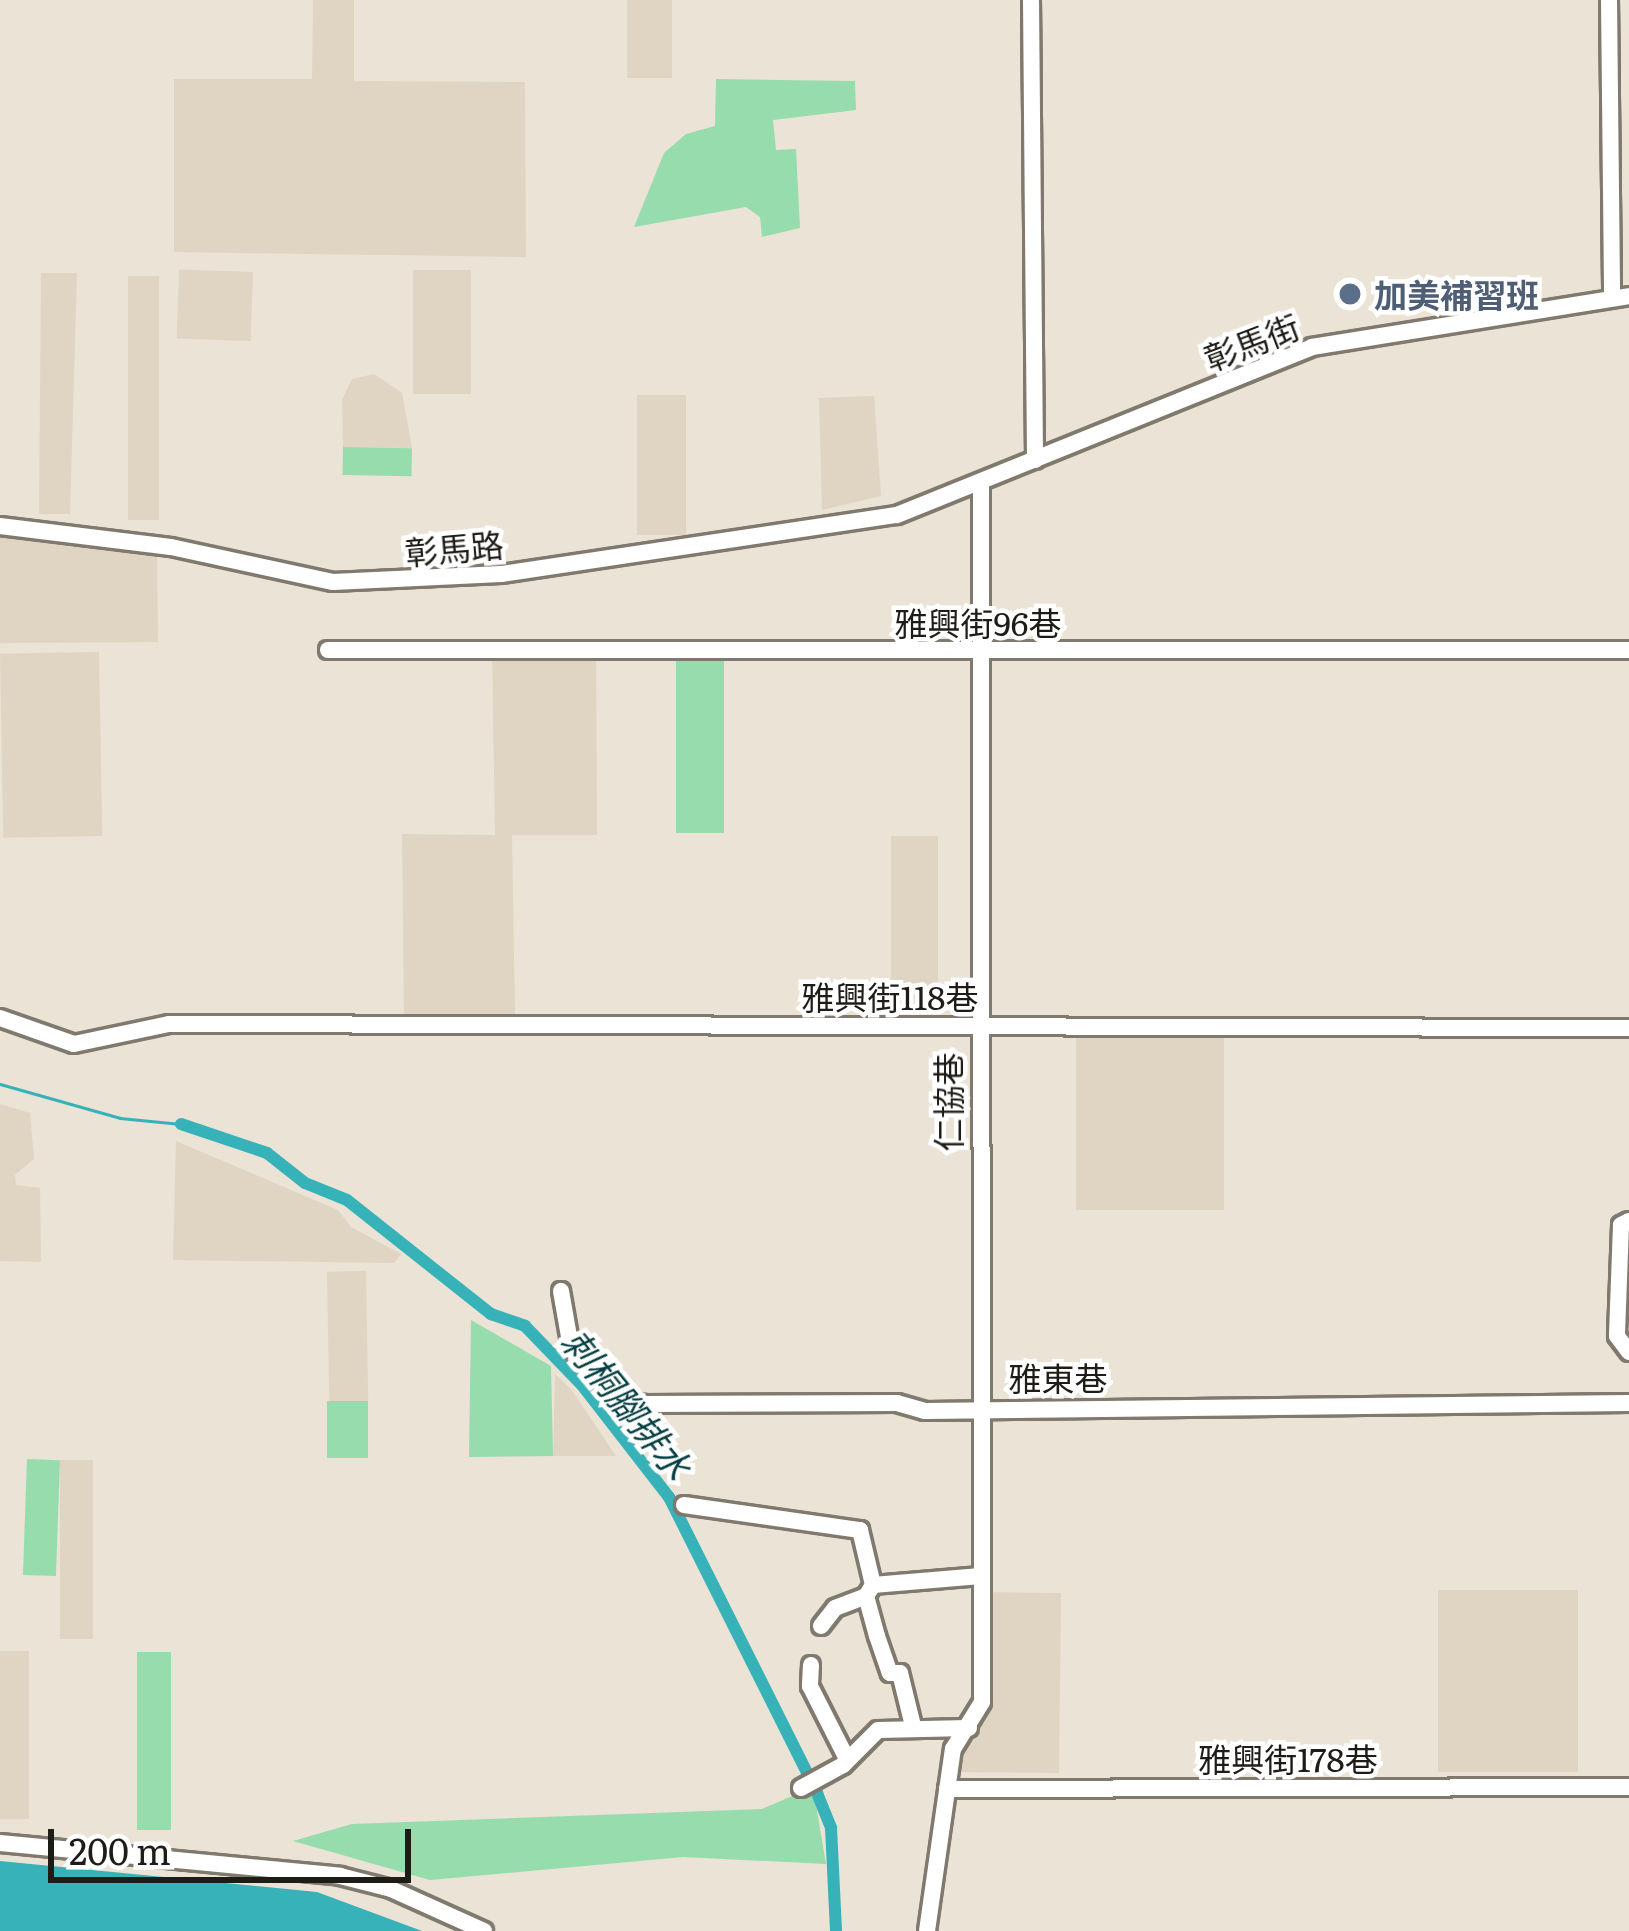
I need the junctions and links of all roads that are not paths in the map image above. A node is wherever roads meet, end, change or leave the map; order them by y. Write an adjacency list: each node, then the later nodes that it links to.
1 (1031, 0): 4 (street)
2 (1609, 0): 3 (street)
3 (1621, 297): 4 (street, 彰馬街)
4 (1035, 460): 5 (street, 彰馬街)
5 (981, 483): 6 (street, 彰馬街); 10 (street, 仁協巷)
6 (914, 511): 7 (street, 彰馬路)
7 (0, 526)
8 (328, 650): 10 (street, 雅興街96巷)
9 (1629, 650): 10 (street, 雅興街96巷)
10 (982, 653): 12 (street, 仁協巷)
11 (0, 1018): 12 (street, 雅興街118巷)
12 (976, 1026): 13 (street, 雅興街118巷); 18 (street, 仁協巷)
13 (1629, 1028)
14 (1629, 1221): 16 (street)
15 (561, 1291): 18 (street, 雅東巷)
16 (1629, 1352)
17 (1629, 1403): 18 (street, 雅東巷)
18 (979, 1407): 20 (street, 仁協巷)
19 (684, 1505): 21 (street)
20 (981, 1576): 21 (street); 25 (street, 仁協巷)
21 (870, 1591): 22 (street); 24 (street)
22 (821, 1626)
23 (811, 1665): 26 (street)
24 (913, 1726): 25 (street); 26 (street)
25 (970, 1728): 29 (street, 仁協巷)
26 (847, 1759): 28 (street)
27 (1629, 1787): 29 (street, 雅興街178巷)
28 (802, 1789)
29 (947, 1789): 32 (street, 仁協巷)
30 (0, 1843): 31 (street)
31 (484, 1931)
32 (927, 1931)

